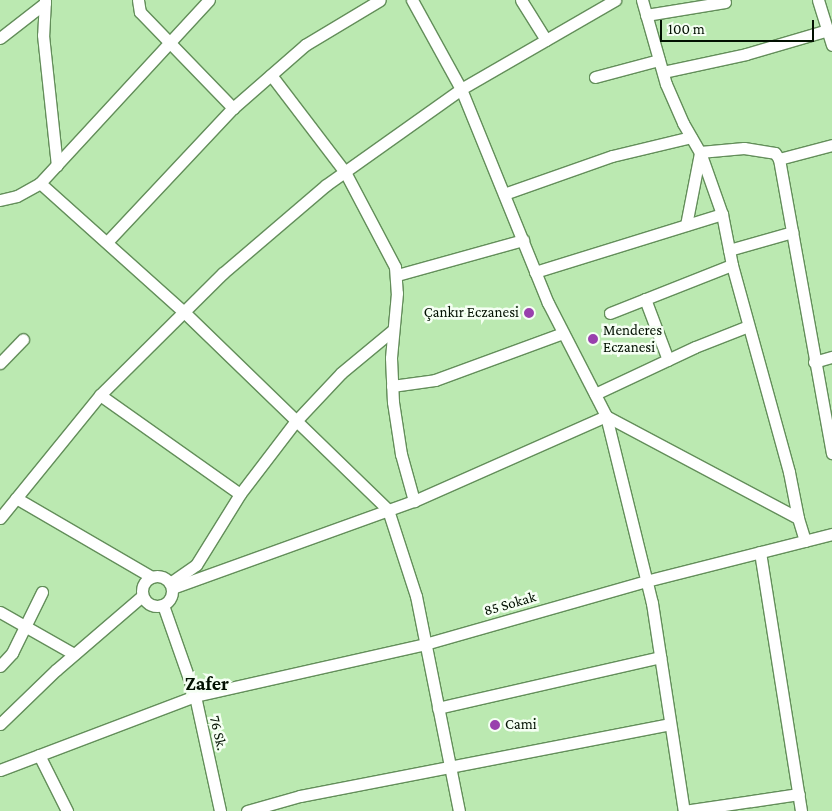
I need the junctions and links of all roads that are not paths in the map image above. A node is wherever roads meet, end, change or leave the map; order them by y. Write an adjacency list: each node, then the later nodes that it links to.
1 (138, 0): 16 (street)
2 (209, 0): 16 (street)
3 (380, 0): 19 (street)
4 (412, 0): 21 (street)
5 (521, 0): 15 (street)
6 (642, 0): 12 (street)
7 (818, 0): 13 (street)
8 (613, 1): 15 (street)
9 (45, 2): 14 (street); 27 (street)
10 (725, 2): 11 (street)
11 (701, 3): 12 (street)
12 (646, 15): 17 (street)
13 (830, 37): 18 (street)
14 (0, 38)
15 (546, 40): 21 (street)
16 (170, 43): 22 (street); 27 (street)
17 (660, 60): 18 (street); 20 (street)
18 (663, 72): 23 (street)
19 (271, 75): 22 (street); 28 (street)
20 (594, 77)
21 (461, 89): 28 (street); 30 (street)
22 (233, 108): 36 (street)
23 (691, 137): 25 (street); 30 (street)
24 (832, 145): 26 (street)
25 (700, 152): 26 (street); 32 (street); 33 (street)
26 (779, 159): 34 (street)
27 (57, 165): 29 (street)
28 (345, 172): 40 (street); 42 (street)
29 (40, 183): 31 (street); 36 (street)
30 (504, 194): 35 (street)
31 (0, 200)
32 (722, 214): 33 (street); 37 (street)
33 (686, 225): 39 (street)
34 (792, 232): 37 (street); 50 (street)
35 (522, 240): 39 (street); 40 (street)
36 (107, 242): 42 (street)
37 (729, 250): 38 (street)
38 (732, 265): 41 (street); 44 (street)
39 (535, 272): 46 (street)
40 (397, 275): 45 (street)
41 (646, 300): 43 (street); 49 (street)
42 (184, 312): 54 (street); 56 (street)
43 (610, 314)
44 (748, 326): 49 (street); 63 (street)
45 (393, 330): 52 (street); 56 (street)
46 (563, 333): 52 (street); 53 (street)
47 (23, 339): 51 (street)
48 (832, 357): 50 (street)
49 (668, 360): 53 (street)
50 (814, 362): 57 (street)
51 (0, 363)
52 (392, 386): 60 (street)
53 (595, 394): 55 (street)
54 (100, 395): 58 (street); 59 (street)
55 (606, 416): 60 (street); 63 (street); 68 (street)
56 (295, 422): 58 (street); 61 (street)
57 (832, 453)
58 (240, 494): 69 (street)
59 (16, 498): 62 (street); 67 (street)
60 (414, 501): 61 (street)
61 (388, 510): 69 (street); 75 (street)
62 (0, 518)
63 (798, 518): 65 (street)
64 (832, 534): 65 (street, 85 Sokak)
65 (805, 541): 66 (street, 85 Sokak)
66 (760, 552): 68 (street, 85 Sokak); 86 (street)
67 (152, 577): 69 (street); 71 (street)
68 (646, 581): 75 (street, 85 Sokak); 77 (street)
69 (171, 586): 72 (street)
70 (42, 592): 74 (street)
71 (142, 596): 72 (street); 76 (street)
72 (163, 605): 79 (street, 76 Sk.)
73 (0, 612): 74 (street)
74 (26, 627): 76 (street); 78 (street)
75 (425, 644): 79 (street, 85 Sokak); 80 (street)
76 (74, 654): 81 (street)
77 (660, 657): 80 (street); 82 (street)
78 (0, 666)
79 (195, 696): 83 (street, 85 Sokak); 88 (street, 76 Sk.)
80 (438, 708): 84 (street)
81 (0, 724)
82 (670, 724): 84 (street); 91 (street)
83 (40, 755): 85 (street, 85 Sokak); 87 (street)
84 (450, 766): 89 (street); 90 (street)
85 (0, 770)
86 (799, 794): 91 (street); 92 (street)
87 (67, 811)
88 (220, 811)
89 (247, 811)
90 (460, 811)
91 (684, 811)
92 (801, 811)

